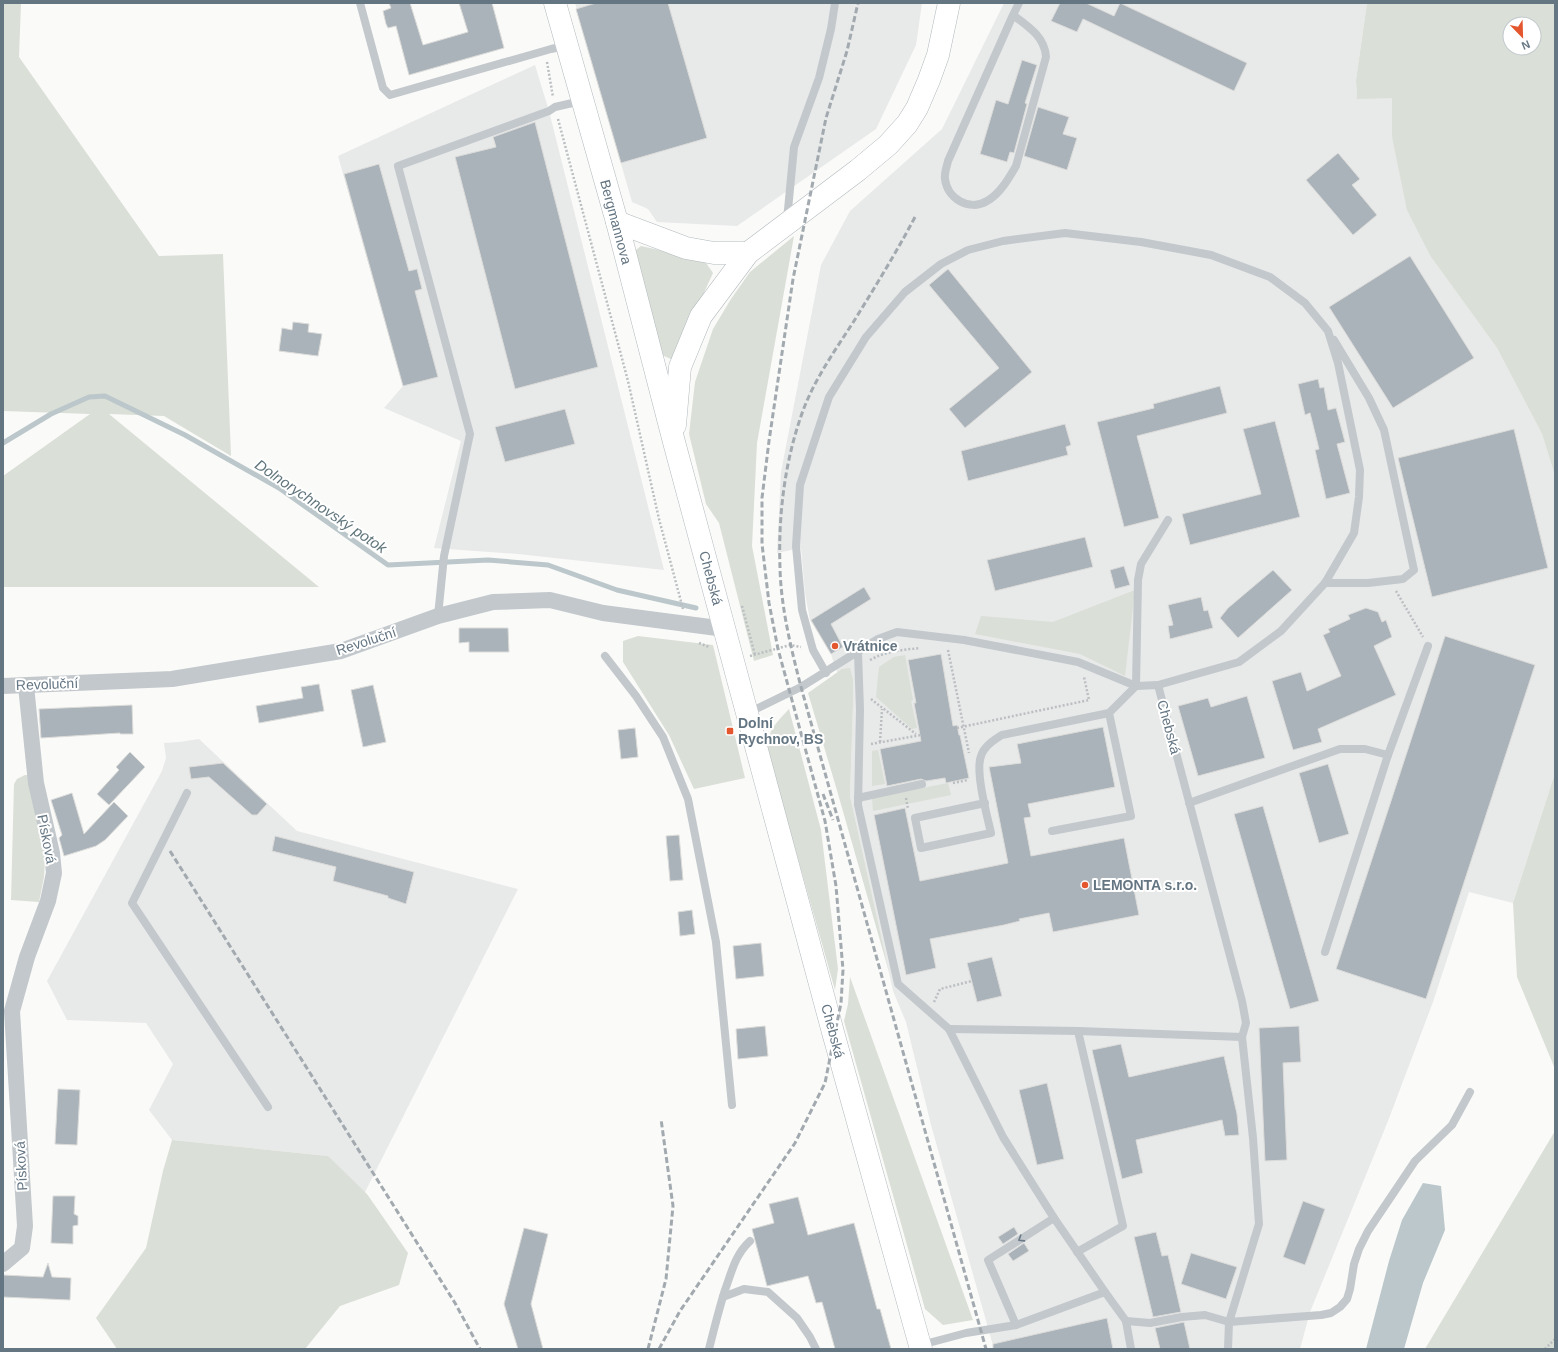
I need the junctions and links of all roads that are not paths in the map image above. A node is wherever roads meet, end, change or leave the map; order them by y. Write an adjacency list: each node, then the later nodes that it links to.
1 (360, 3): 7 (lane)
2 (555, 3): 7 (street, Bergmannova)
3 (835, 3): 10 (lane)
4 (949, 3): 10 (street)
5 (1019, 3): 6 (lane)
6 (1013, 15): 6 (lane)
7 (559, 48): 8 (street, Bergmannova)
8 (582, 101): 9 (street, Bergmannova); 16 (lane)
9 (617, 222): 11 (street); 13 (street, Bergmannova)
10 (786, 224): 11 (street)
11 (748, 253): 13 (street)
12 (1328, 330): 15 (lane); 15 (lane); 21 (lane)
13 (674, 442): 17 (street, Chebská)
14 (1168, 520): 25 (lane)
15 (1324, 583): 22 (lane)
16 (438, 616): 17 (street, Revoluční); 24 (street, Revoluční)
17 (725, 629): 26 (street, Chebská)
18 (1428, 646): 28 (lane)
19 (858, 653): 21 (lane, Chebská); 25 (lane, Chebská); 31 (lane)
20 (606, 656): 41 (lane)
21 (826, 673): 26 (lane, Chebská)
22 (1158, 685): 25 (lane, Chebská); 33 (lane, Chebská)
23 (3, 686): 24 (street, Revoluční)
24 (26, 686): 36 (street, Písková)
25 (1136, 686): 27 (lane)
26 (748, 713): 52 (street, Chebská)
27 (1109, 713): 32 (lane); 34 (lane)
28 (1388, 755): 33 (lane); 35 (lane)
29 (922, 784): 31 (lane)
30 (187, 794): 42 (lane)
31 (858, 798): 37 (lane)
32 (985, 803): 32 (lane)
33 (1189, 803): 39 (lane, Chebská)
34 (1052, 831)
35 (1325, 952)
36 (8, 1011): 46 (street, Písková)
37 (949, 1029): 38 (lane); 43 (lane)
38 (1078, 1031): 39 (lane); 45 (lane)
39 (1242, 1037): 50 (lane, Chebská)
40 (1470, 1092): 50 (lane)
41 (732, 1105)
42 (268, 1107)
43 (1054, 1218): 45 (lane); 51 (lane, one-way to 51)
44 (750, 1241): 48 (lane)
45 (1077, 1252): 47 (lane)
46 (3, 1264)
47 (1105, 1292): 49 (lane); 51 (lane)
48 (723, 1297): 53 (lane); 54 (lane)
49 (1126, 1321): 50 (lane); 55 (lane)
50 (1229, 1322): 56 (lane, Chebská)
51 (1016, 1325): 52 (lane)
52 (921, 1347)
53 (709, 1349)
54 (816, 1349)
55 (1132, 1349)
56 (1228, 1349)

